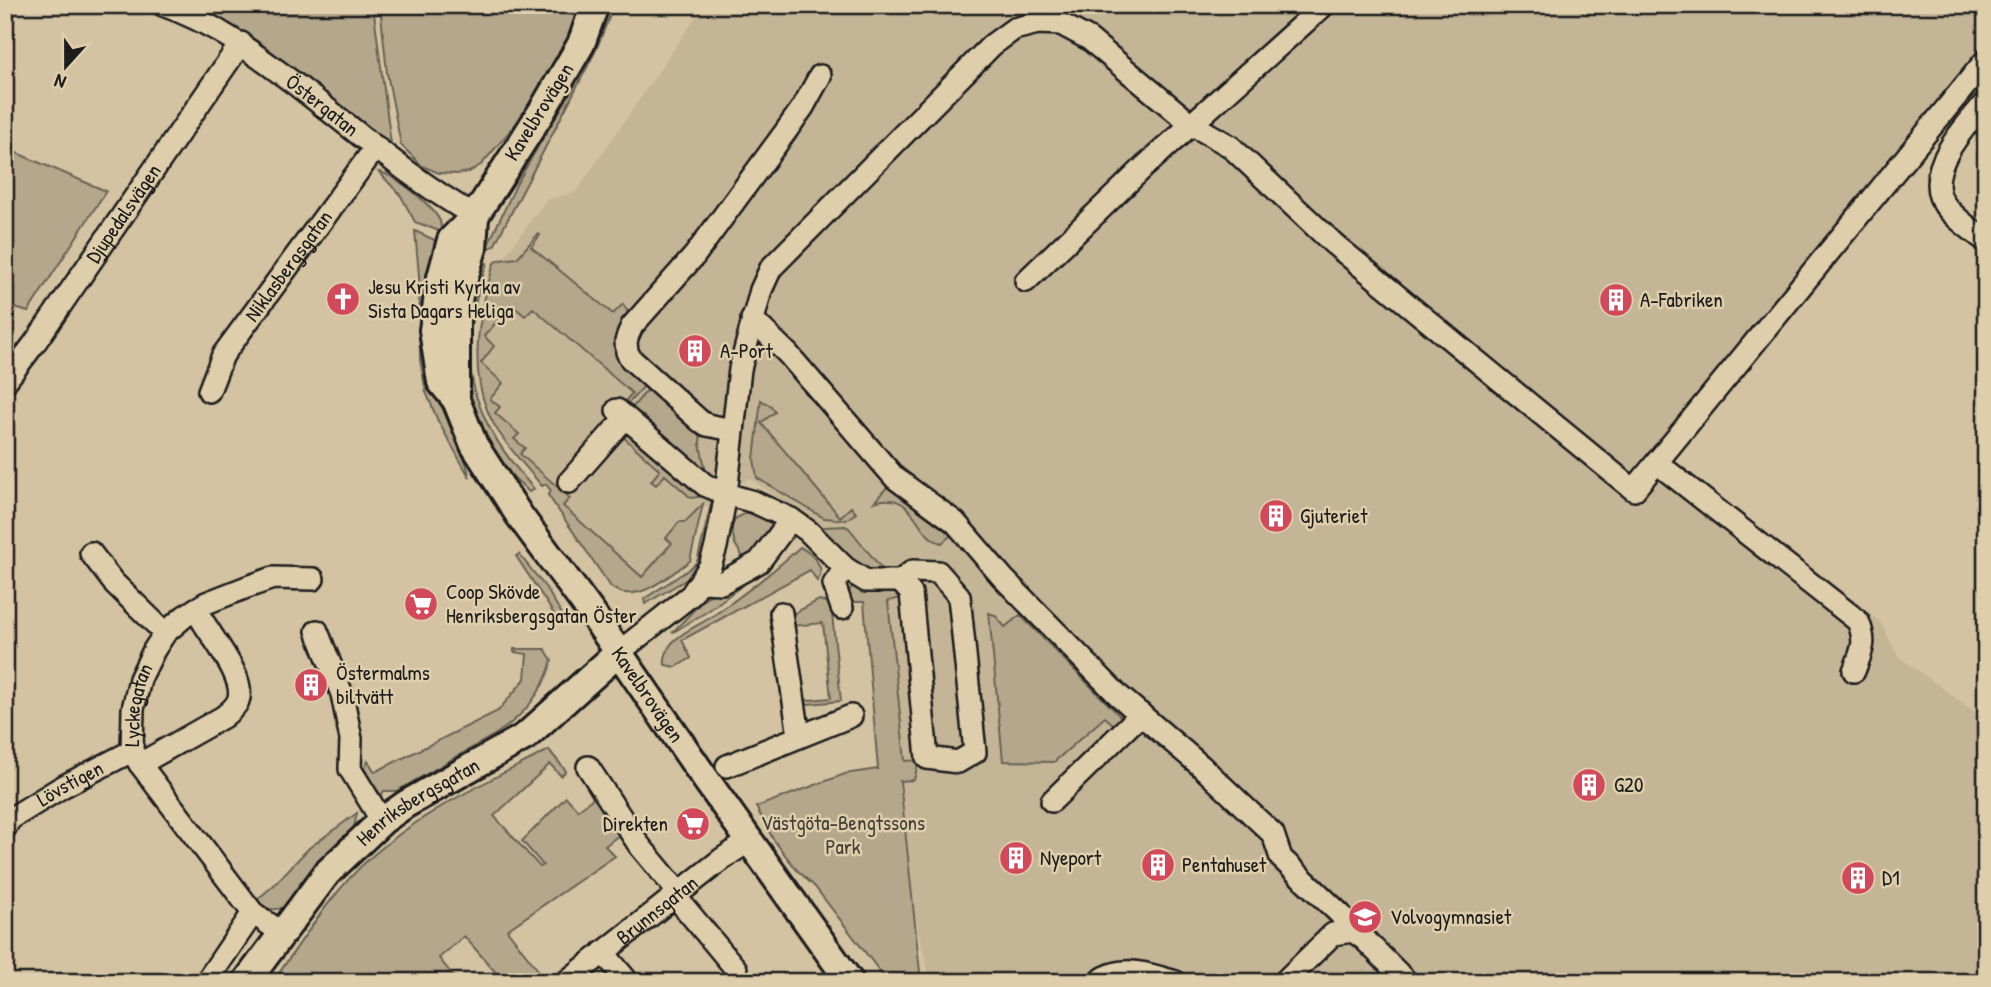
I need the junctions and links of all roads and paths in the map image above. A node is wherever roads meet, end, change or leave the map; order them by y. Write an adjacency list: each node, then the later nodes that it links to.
1 (163, 5): 4 (street, Östergatan)
2 (595, 5): 11 (main road, Kavelbrovägen)
3 (1324, 5): 9 (street)
4 (185, 9): 5 (street, Östergatan)
5 (241, 43): 10 (street, Östergatan); 15 (street, Djupedalsvägen)
6 (1986, 60): 18 (street)
7 (820, 76): 17 (street)
8 (1986, 102): 12 (street)
9 (1191, 124): 13 (street); 14 (street); 18 (street)
10 (376, 147): 11 (street, Östergatan); 16 (street, Niklasbergsgatan)
11 (475, 216): 32 (main road, Kavelbrovägen)
12 (1986, 241)
13 (1026, 281)
14 (752, 319): 17 (street); 34 (street)
15 (5, 382)
16 (209, 391)
17 (733, 430): 20 (street)
18 (1657, 463): 33 (street)
19 (569, 482): 20 (street)
20 (726, 494): 21 (street); 26 (street)
21 (791, 519): 23 (street); 26 (street)
22 (91, 553): 31 (street)
23 (845, 568): 25 (street); 27 (street)
24 (313, 579): 28 (street, Lyckegatan)
25 (900, 581): 25 (street)
26 (702, 582): 32 (street)
27 (842, 608)
28 (196, 609): 31 (street, Lyckegatan); 37 (street, Lövstigen)
29 (781, 612): 36 (street)
30 (317, 631): 42 (street)
31 (166, 633): 37 (street, Lyckegatan)
32 (618, 653): 42 (main road, Henriksbergsgatan); 43 (main road, Kavelbrovägen)
33 (1854, 671)
34 (1141, 714): 40 (street); 46 (street)
35 (851, 716): 36 (street)
36 (799, 736): 38 (street)
37 (136, 757): 41 (street, Lövstigen); 45 (street, Lyckegatan)
38 (727, 766)
39 (588, 767): 44 (street)
40 (1052, 801)
41 (7, 821)
42 (382, 821): 47 (main road, Henriksbergsgatan)
43 (749, 841): 44 (street, Brunnsgatan); 54 (main road, Kavelbrovägen)
44 (677, 894): 48 (street, Brunnsgatan); 49 (street)
45 (253, 913): 47 (street, Lyckegatan); 50 (street)
46 (1353, 931): 57 (street); 58 (street)
47 (282, 933): 51 (main road, Henriksbergsgatan)
48 (603, 952): 52 (street, Brunnsgatan); 53 (street)
49 (736, 968)
50 (206, 982)
51 (247, 982)
52 (566, 982)
53 (628, 982)
54 (850, 982)
55 (1098, 982): 56 (street)
56 (1176, 982)
57 (1284, 982)
58 (1407, 982)

